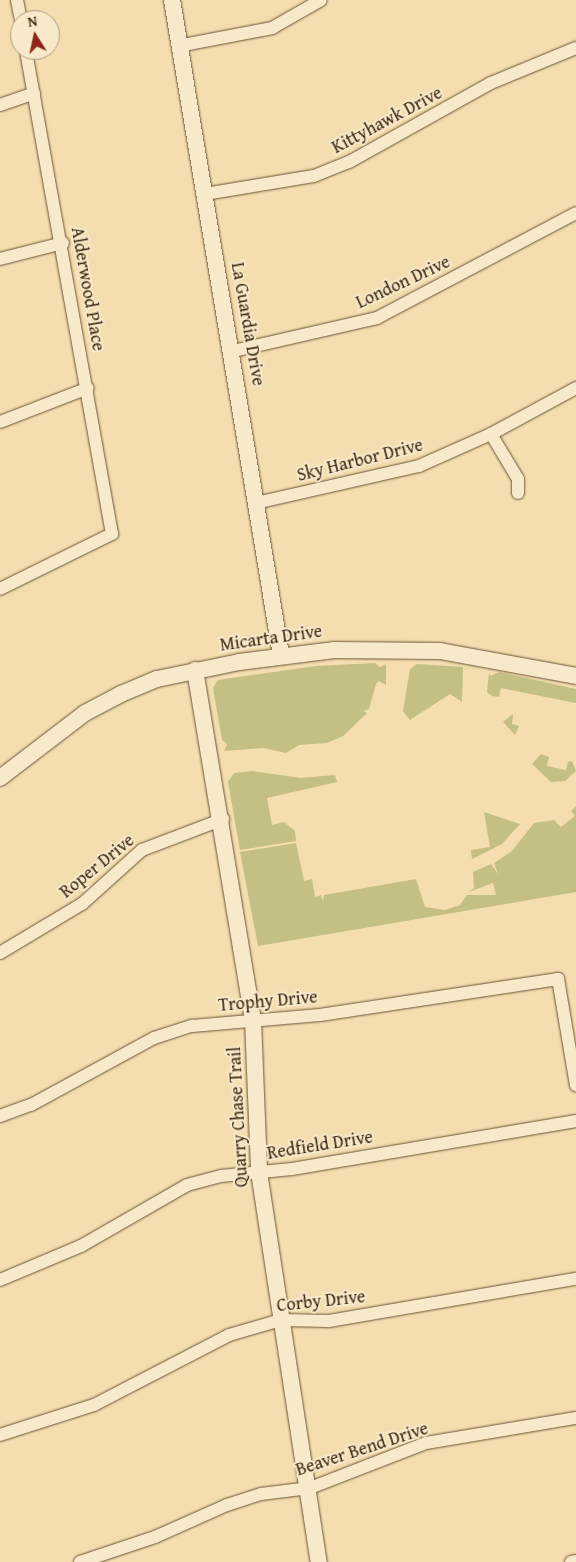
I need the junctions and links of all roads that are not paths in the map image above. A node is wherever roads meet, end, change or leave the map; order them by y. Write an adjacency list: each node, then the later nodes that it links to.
1 (172, 0): 3 (street, La Guardia Drive)
2 (321, 0): 3 (street)
3 (178, 46): 8 (street, La Guardia Drive)
4 (576, 48): 8 (street, Kittyhawk Drive)
5 (28, 60): 6 (street, Alderwood Place)
6 (34, 93): 7 (street); 10 (street, Alderwood Place)
7 (0, 104)
8 (205, 194): 12 (street, La Guardia Drive)
9 (576, 213): 12 (street, London Drive)
10 (63, 243): 11 (street); 13 (street, Alderwood Place)
11 (0, 259)
12 (233, 351): 18 (street, La Guardia Drive)
13 (88, 388): 15 (street); 19 (street, Alderwood Place)
14 (576, 388): 16 (street, Sky Harbor Drive)
15 (0, 422)
16 (491, 434): 17 (street); 18 (street, Sky Harbor Drive)
17 (518, 493)
18 (256, 503): 20 (street, La Guardia Drive)
19 (0, 589)
20 (281, 655): 21 (street, Micarta Drive); 22 (street, Micarta Drive)
21 (195, 670): 23 (street, Micarta Drive); 24 (street, Quarry Chase Trail)
22 (576, 676)
23 (0, 778)
24 (223, 820): 25 (street, Roper Drive); 26 (street, Quarry Chase Trail)
25 (0, 953)
26 (253, 1020): 27 (street, Trophy Drive); 28 (street, Trophy Drive); 30 (street, Quarry Chase Trail)
27 (576, 1085)
28 (0, 1116)
29 (576, 1120): 30 (street, Redfield Drive)
30 (259, 1172): 32 (street, Redfield Drive); 33 (street, Quarry Chase Trail)
31 (576, 1279): 33 (street, Corby Drive)
32 (0, 1280)
33 (281, 1320): 35 (street, Corby Drive); 36 (street, Quarry Chase Trail)
34 (576, 1418): 36 (street, Beaver Bend Drive)
35 (0, 1435)
36 (310, 1488): 38 (street, Beaver Bend Drive); 39 (street, Quarry Chase Trail)
37 (576, 1561): 40 (street)
38 (80, 1562)
39 (319, 1562)
40 (572, 1562)

